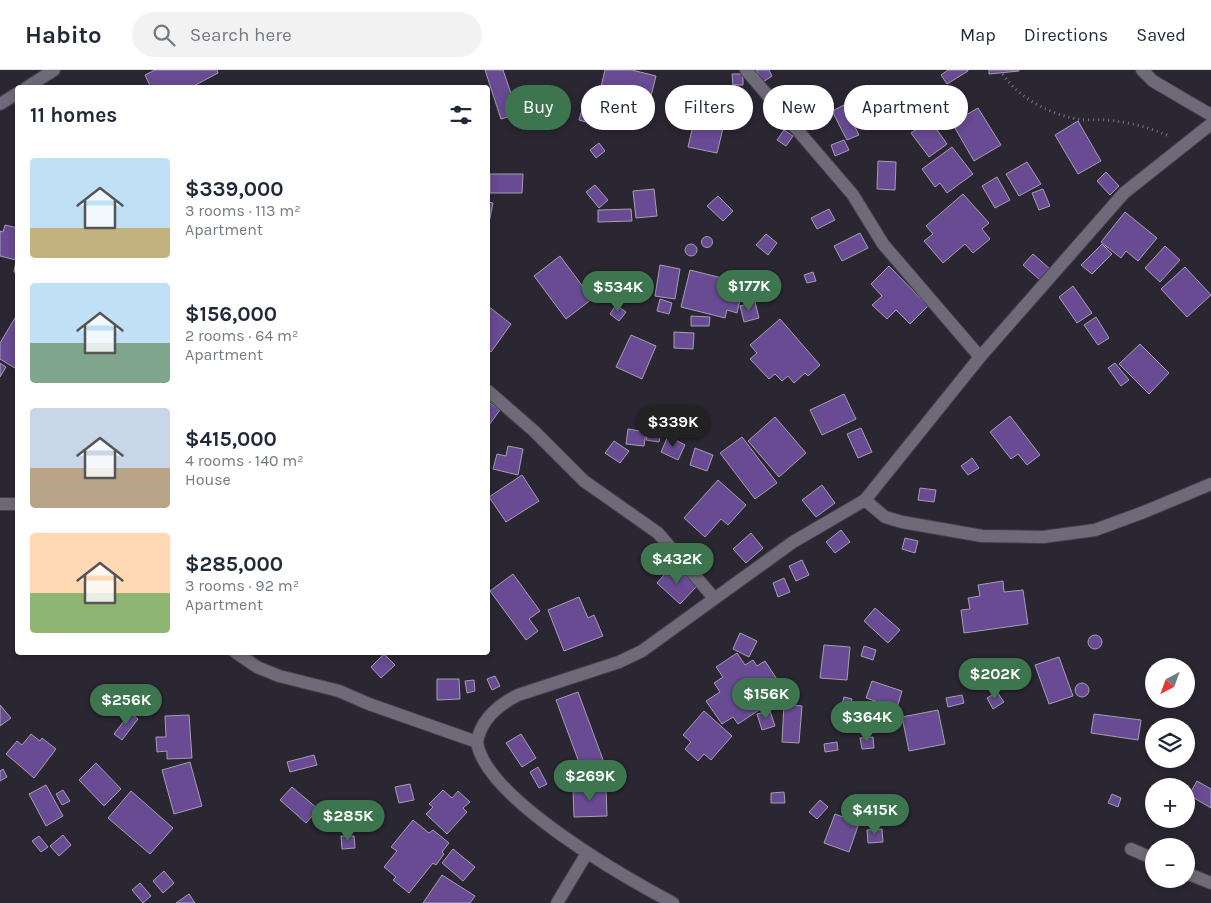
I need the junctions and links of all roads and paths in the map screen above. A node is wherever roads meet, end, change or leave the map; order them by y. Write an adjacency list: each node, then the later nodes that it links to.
1 (54, 70): 5 (street)
2 (746, 70): 11 (street)
3 (1000, 70): 10 (path)
4 (1142, 70): 8 (street)
5 (31, 85)
6 (15, 95): 7 (street)
7 (0, 104)
8 (1211, 115)
9 (1211, 124): 10 (street)
10 (1186, 144): 11 (street)
11 (980, 357): 14 (street)
12 (490, 393): 17 (street)
13 (1211, 484): 14 (street)
14 (865, 500): 17 (street)
15 (0, 504): 16 (street)
16 (15, 504)
17 (714, 598): 19 (street)
18 (239, 655): 19 (street)
19 (476, 742): 21 (street)
20 (1131, 850): 22 (street)
21 (587, 853): 25 (street); 26 (street)
22 (1145, 855)
23 (1195, 877): 24 (street)
24 (1211, 883)
25 (557, 903)
26 (673, 903)

